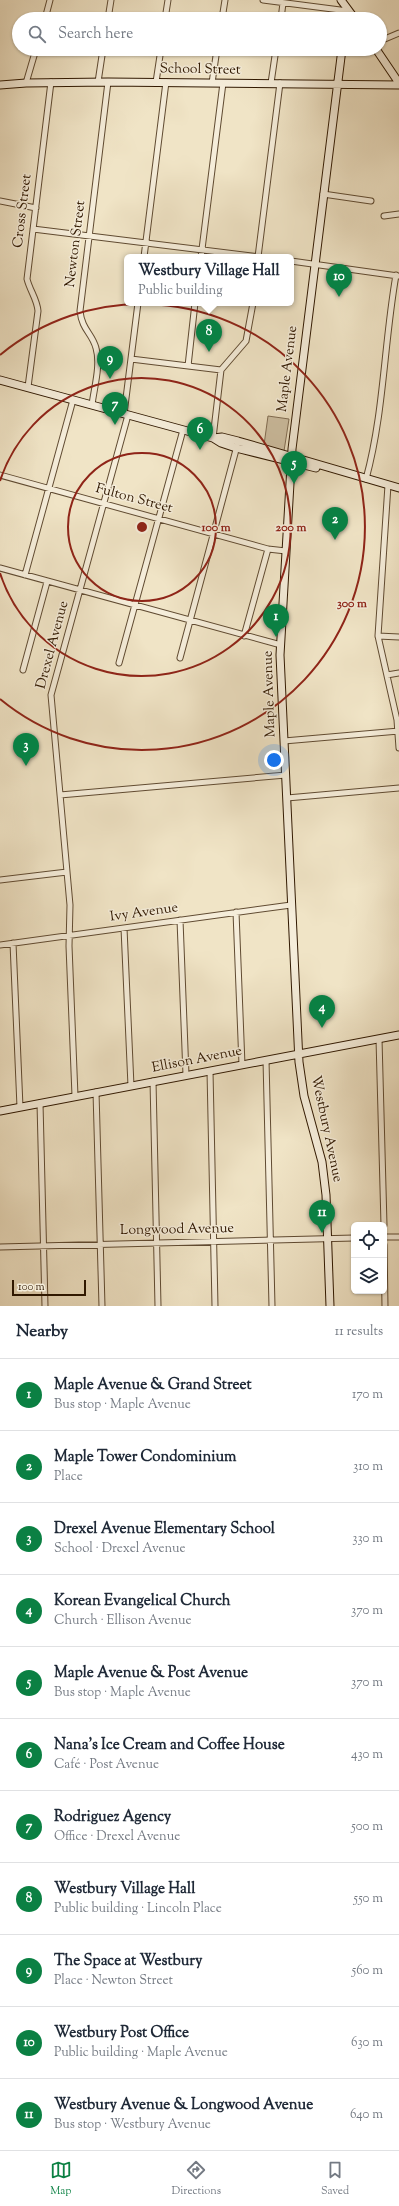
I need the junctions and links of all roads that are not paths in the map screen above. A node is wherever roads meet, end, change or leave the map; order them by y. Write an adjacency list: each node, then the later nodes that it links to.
1 (50, 0): 9 (street)
2 (111, 0): 10 (street)
3 (168, 0): 11 (street)
4 (225, 0): 12 (street)
5 (263, 0): 7 (street)
6 (341, 0): 8 (main road)
7 (283, 3): 8 (street); 13 (street)
8 (348, 11)
9 (46, 12)
10 (109, 12)
11 (167, 12)
12 (223, 12)
13 (282, 12)
14 (399, 33): 15 (street)
15 (387, 38)
16 (34, 56): 23 (street)
17 (102, 56): 25 (street)
18 (160, 56): 27 (street)
19 (217, 56): 29 (street)
20 (275, 56): 31 (street)
21 (341, 56): 33 (main road, Maple Avenue)
22 (381, 56): 34 (main road)
23 (26, 82): 24 (main road, School Street); 35 (main road, School Street)
24 (51, 82): 25 (main road, School Street); 39 (street, Cross Street)
25 (98, 82): 26 (main road, School Street)
26 (108, 82): 27 (main road, School Street); 43 (street, Newton Street)
27 (156, 82): 28 (main road, School Street)
28 (166, 82): 29 (main road, School Street); 44 (street)
29 (212, 82): 30 (main road, School Street)
30 (223, 83): 31 (main road, School Street); 45 (street)
31 (271, 83): 32 (main road, School Street)
32 (280, 83): 33 (main road, School Street); 49 (street)
33 (337, 84): 34 (main road, School Street); 36 (main road, Maple Avenue)
34 (399, 84)
35 (0, 85)
36 (324, 194): 38 (street); 51 (main road, Maple Avenue)
37 (0, 201): 39 (street)
38 (371, 201)
39 (36, 208): 42 (street, Cross Street)
40 (399, 214): 41 (street)
41 (384, 216)
42 (33, 229): 43 (street); 60 (street, Cross Street)
43 (89, 236): 44 (street); 62 (street, Newton Street)
44 (146, 243): 45 (street); 46 (street)
45 (202, 250): 47 (street); 48 (street)
46 (144, 254)
47 (201, 254)
48 (235, 254)
49 (259, 254)
50 (294, 261): 51 (street)
51 (315, 264): 52 (street); 67 (main road, Maple Avenue)
52 (397, 276): 69 (street)
53 (138, 306): 56 (street, Drexel Avenue)
54 (196, 306): 57 (street)
55 (252, 306): 58 (street)
56 (131, 359): 57 (street); 63 (street, Drexel Avenue)
57 (188, 366): 58 (street)
58 (221, 370): 65 (street)
59 (0, 380): 60 (main road)
60 (28, 387): 61 (main road)
61 (73, 400): 62 (main road); 71 (street)
62 (92, 405): 63 (main road)
63 (126, 414): 64 (main road); 73 (street, Drexel Avenue)
64 (183, 430): 65 (main road); 74 (street)
65 (213, 438): 66 (main road)
66 (237, 445): 67 (main road); 75 (street)
67 (291, 459): 69 (main road); 77 (main road, Maple Avenue)
68 (0, 475): 71 (street, Fulton Street)
69 (366, 479): 70 (main road)
70 (388, 485): 72 (main road); 85 (street)
71 (49, 488): 73 (street, Fulton Street); 79 (street)
72 (399, 488)
73 (104, 503): 74 (street, Fulton Street); 81 (street, Drexel Avenue)
74 (159, 518): 75 (street, Fulton Street); 82 (street)
75 (213, 533): 76 (street, Fulton Street); 83 (street)
76 (268, 549): 77 (street, Fulton Street); 84 (street)
77 (286, 551): 87 (main road, Maple Avenue)
78 (0, 568): 79 (street)
79 (25, 575): 80 (street)
80 (47, 582): 81 (street); 90 (street)
81 (80, 590): 82 (street); 98 (street, Drexel Avenue)
82 (135, 606): 83 (street); 89 (street)
83 (189, 621): 84 (street); 88 (street)
84 (244, 636): 87 (street)
85 (378, 636): 86 (street); 92 (street)
86 (399, 637)
87 (281, 645): 94 (main road, Maple Avenue)
88 (180, 658)
89 (119, 663)
90 (23, 670)
91 (399, 674): 92 (street)
92 (387, 675): 93 (street)
93 (398, 731): 94 (street); 95 (street)
94 (284, 741): 96 (main road, Maple Avenue)
95 (399, 748)
96 (286, 775): 98 (street); 99 (main road, Maple Avenue)
97 (399, 788): 99 (street)
98 (60, 795): 100 (street, Drexel Avenue)
99 (287, 798): 102 (main road, Maple Avenue)
100 (67, 872): 101 (street); 106 (street, Drexel Avenue)
101 (0, 880)
102 (291, 904): 103 (street, Ivy Avenue); 111 (main road, Maple Avenue)
103 (236, 912): 104 (street, Ivy Avenue); 113 (street)
104 (180, 920): 105 (street, Ivy Avenue); 115 (street)
105 (124, 928): 106 (street, Ivy Avenue); 117 (street)
106 (69, 935): 107 (street, Ivy Avenue); 119 (street, Drexel Avenue)
107 (13, 943): 108 (street, Ivy Avenue); 121 (street)
108 (0, 945)
109 (399, 1035): 110 (main road, Ellison Avenue)
110 (379, 1039): 111 (main road, Ellison Avenue); 123 (street)
111 (299, 1054): 112 (main road, Ellison Avenue); 127 (main road, Westbury Avenue)
112 (266, 1060): 113 (main road, Ellison Avenue); 128 (street)
113 (242, 1065): 114 (main road, Ellison Avenue)
114 (210, 1071): 115 (main road, Ellison Avenue); 129 (street)
115 (186, 1075): 116 (main road, Ellison Avenue)
116 (153, 1082): 117 (main road, Ellison Avenue); 130 (street)
117 (131, 1086): 118 (main road, Ellison Avenue)
118 (96, 1092): 119 (main road, Ellison Avenue); 131 (street)
119 (75, 1096): 120 (main road, Ellison Avenue)
120 (40, 1102): 121 (main road, Ellison Avenue); 132 (street)
121 (20, 1107): 122 (main road, Ellison Avenue)
122 (0, 1111)
123 (384, 1222)
124 (399, 1237): 126 (street)
125 (351, 1238): 127 (street, Longwood Avenue)
126 (387, 1238)
127 (327, 1239): 128 (street, Longwood Avenue); 140 (main road, Westbury Avenue)
128 (270, 1240): 129 (street, Longwood Avenue); 139 (street)
129 (214, 1241): 130 (street, Longwood Avenue); 138 (street)
130 (157, 1243): 131 (street, Longwood Avenue); 137 (street)
131 (100, 1244): 132 (street, Longwood Avenue); 136 (street)
132 (43, 1246): 133 (street, Longwood Avenue); 135 (street)
133 (0, 1247)
134 (384, 1258): 141 (street)
135 (45, 1306)
136 (102, 1306)
137 (158, 1306)
138 (215, 1306)
139 (272, 1306)
140 (330, 1306)
141 (385, 1306)

